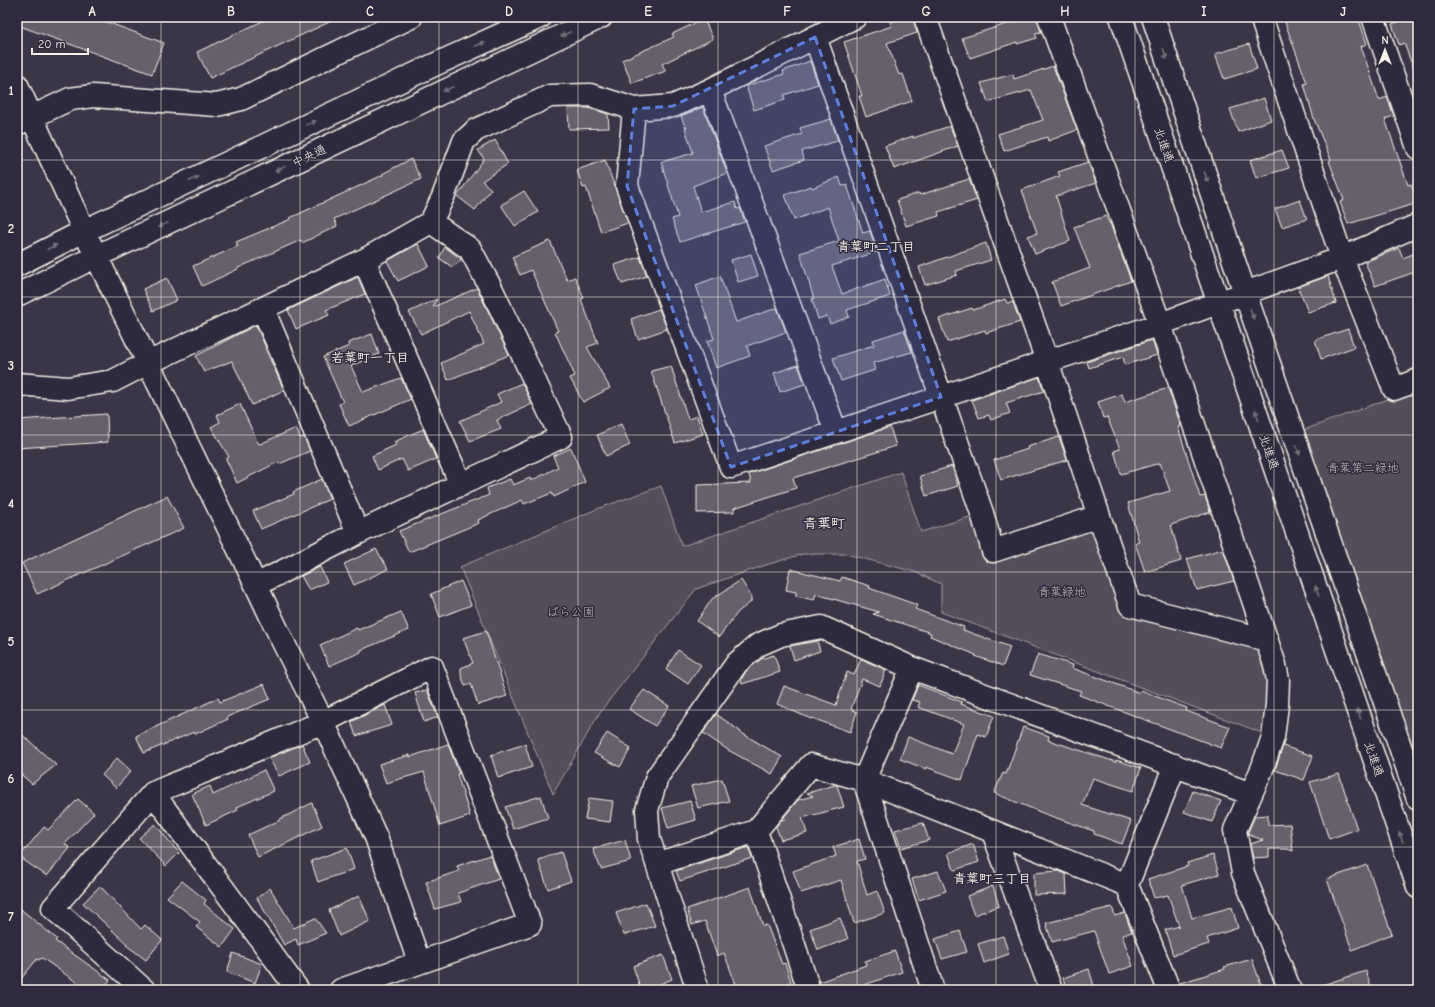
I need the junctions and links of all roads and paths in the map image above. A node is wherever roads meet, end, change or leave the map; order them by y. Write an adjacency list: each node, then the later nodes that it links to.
1 (411, 17): 15 (street)
2 (540, 17): 19 (street, one-way to 2)
3 (601, 17): 20 (street, 中央通, one-way to 20)
4 (855, 17): 11 (street)
5 (925, 17): 29 (street)
6 (1049, 17): 28 (street)
7 (1121, 17): 26 (street, 北進通)
8 (1153, 17): 24 (street, one-way to 24)
9 (1260, 17): 21 (street)
10 (1373, 17): 16 (street)
11 (815, 37): 13 (street); 33 (street)
12 (17, 85): 15 (street)
13 (710, 90): 14 (street); 34 (street)
14 (634, 109): 17 (street); 34 (street)
15 (24, 121): 19 (street)
16 (1418, 148)
17 (431, 222): 22 (street); 35 (street)
18 (1418, 225): 21 (street)
19 (84, 231): 20 (street); 23 (street, one-way to 19)
20 (97, 256): 25 (street, 中央通); 30 (street)
21 (1342, 258): 24 (street); 31 (street)
22 (364, 260): 27 (street); 35 (street)
23 (17, 265)
24 (1245, 294): 26 (street); 46 (street, one-way to 46)
25 (17, 295)
26 (1218, 302): 28 (street); 51 (street, 北進通, one-way to 26)
27 (263, 309): 30 (street); 37 (street)
28 (1160, 324): 29 (street); 39 (street)
29 (1047, 361): 33 (street); 36 (street)
30 (148, 363): 32 (street); 38 (street)
31 (1418, 380)
32 (17, 384)
33 (941, 397): 34 (street); 36 (street)
34 (836, 432)
35 (461, 485): 37 (street)
36 (1099, 516): 39 (street)
37 (358, 533): 38 (street)
38 (256, 585): 41 (street)
39 (1267, 640): 45 (street)
40 (912, 668): 42 (street); 43 (street); 49 (street)
41 (323, 722): 44 (street); 52 (street); 52 (street)
42 (1175, 765): 45 (street); 50 (street)
43 (864, 780): 47 (street); 48 (street); 58 (street)
44 (153, 793): 53 (street); 54 (street)
45 (1251, 794): 61 (street)
46 (1418, 799)
47 (756, 831): 49 (street); 57 (street)
48 (993, 832): 50 (street); 59 (street)
49 (657, 864): 56 (street)
50 (1127, 885): 60 (street)
51 (1418, 887)
52 (419, 962): 55 (street)
53 (144, 990)
54 (298, 990)
55 (341, 990)
56 (698, 990)
57 (809, 990)
58 (933, 990)
59 (1051, 990)
60 (1170, 990)
61 (1290, 990)

